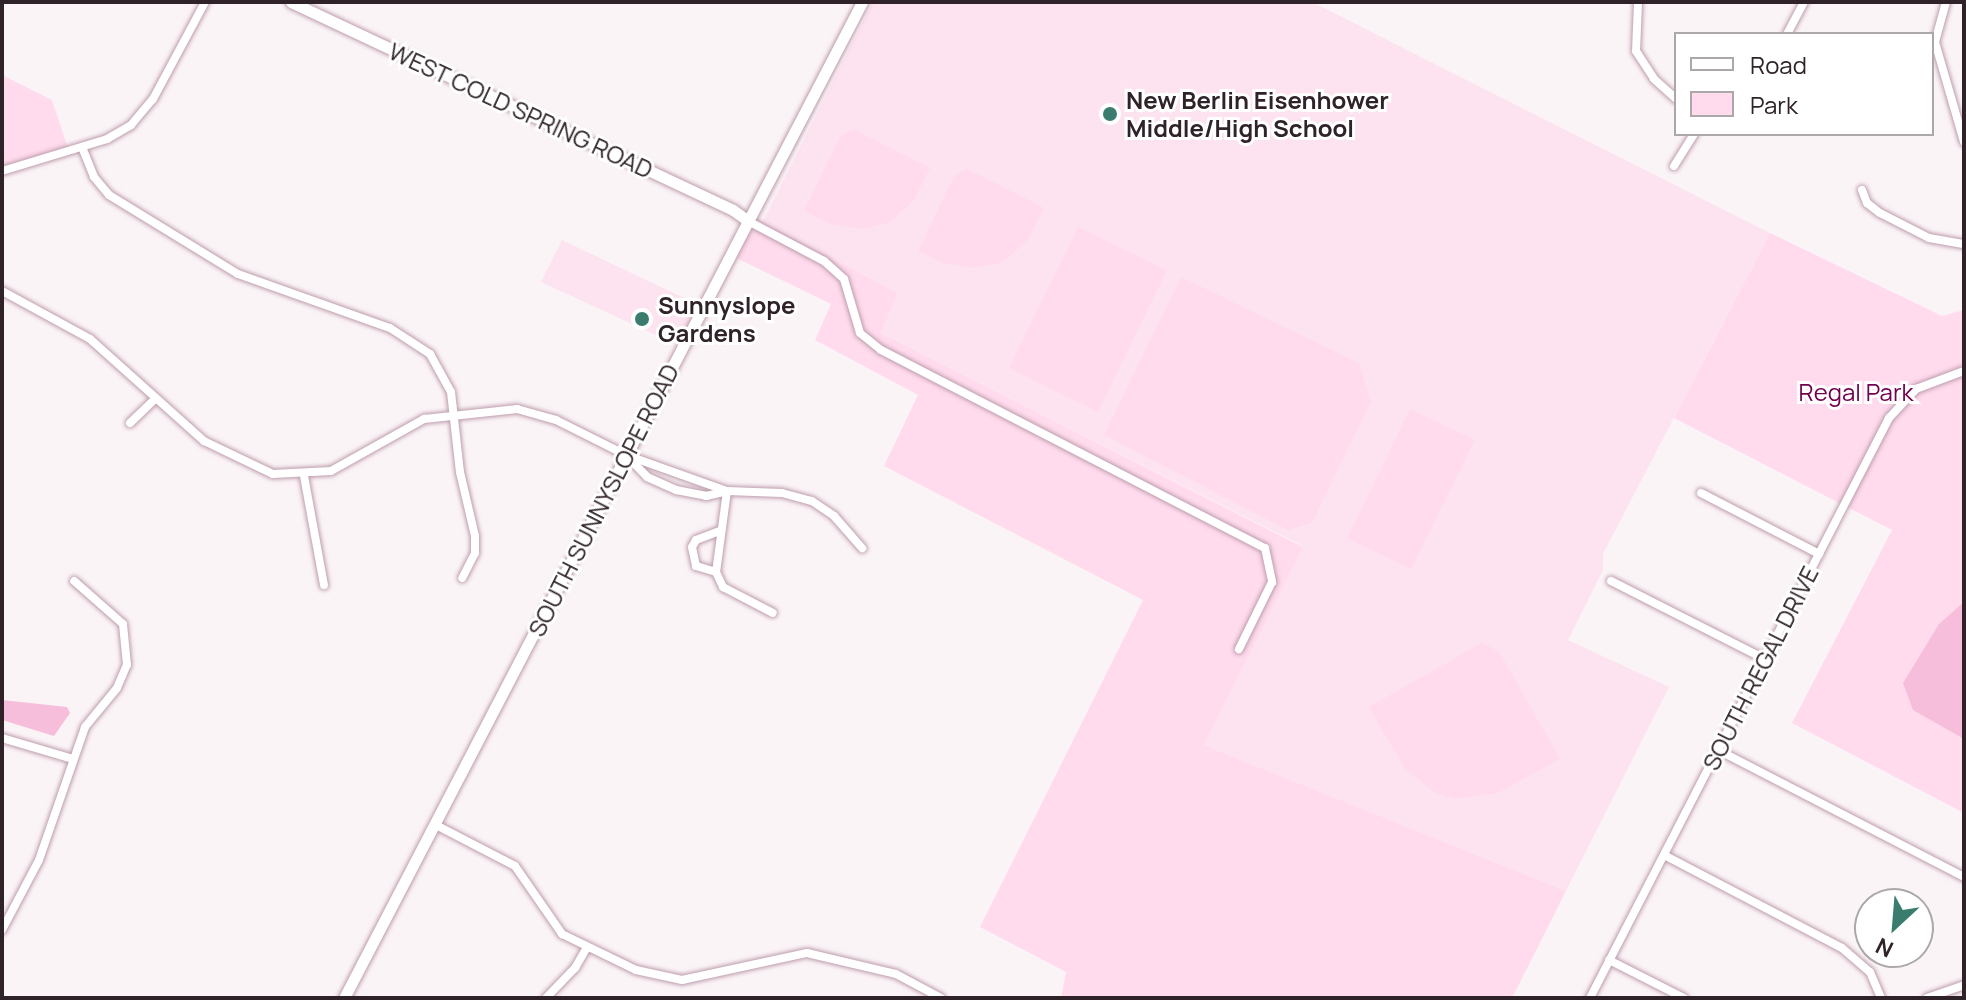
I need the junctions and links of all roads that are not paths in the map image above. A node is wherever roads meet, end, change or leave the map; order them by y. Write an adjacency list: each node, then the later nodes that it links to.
1 (205, 2): 11 (street)
2 (291, 2): 15 (street, WEST COLD SPRING ROAD)
3 (862, 2): 15 (street, SOUTH SUNNYSLOPE ROAD)
4 (1638, 2): 8 (street)
5 (1804, 2): 7 (street)
6 (1946, 2): 10 (street)
7 (1788, 32)
8 (1674, 97)
9 (1693, 136): 12 (street)
10 (1964, 142)
11 (82, 147): 13 (street); 20 (street)
12 (1674, 166)
13 (2, 171)
14 (1862, 190): 16 (street)
15 (748, 221): 22 (street, SOUTH SUNNYSLOPE ROAD); 35 (street)
16 (1964, 244)
17 (2, 291): 19 (street)
18 (1964, 371): 28 (street, SOUTH REGAL DRIVE)
19 (153, 401): 21 (street); 23 (street)
20 (454, 414): 22 (street); 23 (street); 30 (street)
21 (130, 423)
22 (626, 455): 24 (street); 24 (street); 40 (street, SOUTH SUNNYSLOPE ROAD)
23 (304, 476): 33 (street)
24 (727, 491): 26 (street); 27 (street)
25 (1701, 493): 28 (street)
26 (720, 531): 29 (street); 29 (street)
27 (862, 548)
28 (1819, 554): 36 (street, SOUTH REGAL DRIVE)
29 (716, 572): 34 (street)
30 (462, 578)
31 (74, 581): 39 (street)
32 (1611, 581): 36 (street)
33 (324, 585)
34 (773, 613)
35 (1239, 649)
36 (1765, 659): 38 (street, SOUTH REGAL DRIVE)
37 (2, 738): 39 (street)
38 (1718, 750): 41 (street, SOUTH REGAL DRIVE); 42 (street)
39 (73, 759): 43 (street)
40 (434, 824): 44 (street); 47 (street, SOUTH SUNNYSLOPE ROAD)
41 (1664, 855): 45 (street, SOUTH REGAL DRIVE); 52 (street)
42 (1964, 877)
43 (2, 930)
44 (587, 947): 48 (street); 49 (street)
45 (1609, 960): 50 (street, SOUTH REGAL DRIVE); 51 (street)
46 (1964, 985): 53 (street)
47 (344, 998)
48 (546, 998)
49 (941, 998)
50 (1590, 998)
51 (1684, 998)
52 (1881, 998)
53 (1927, 998)

